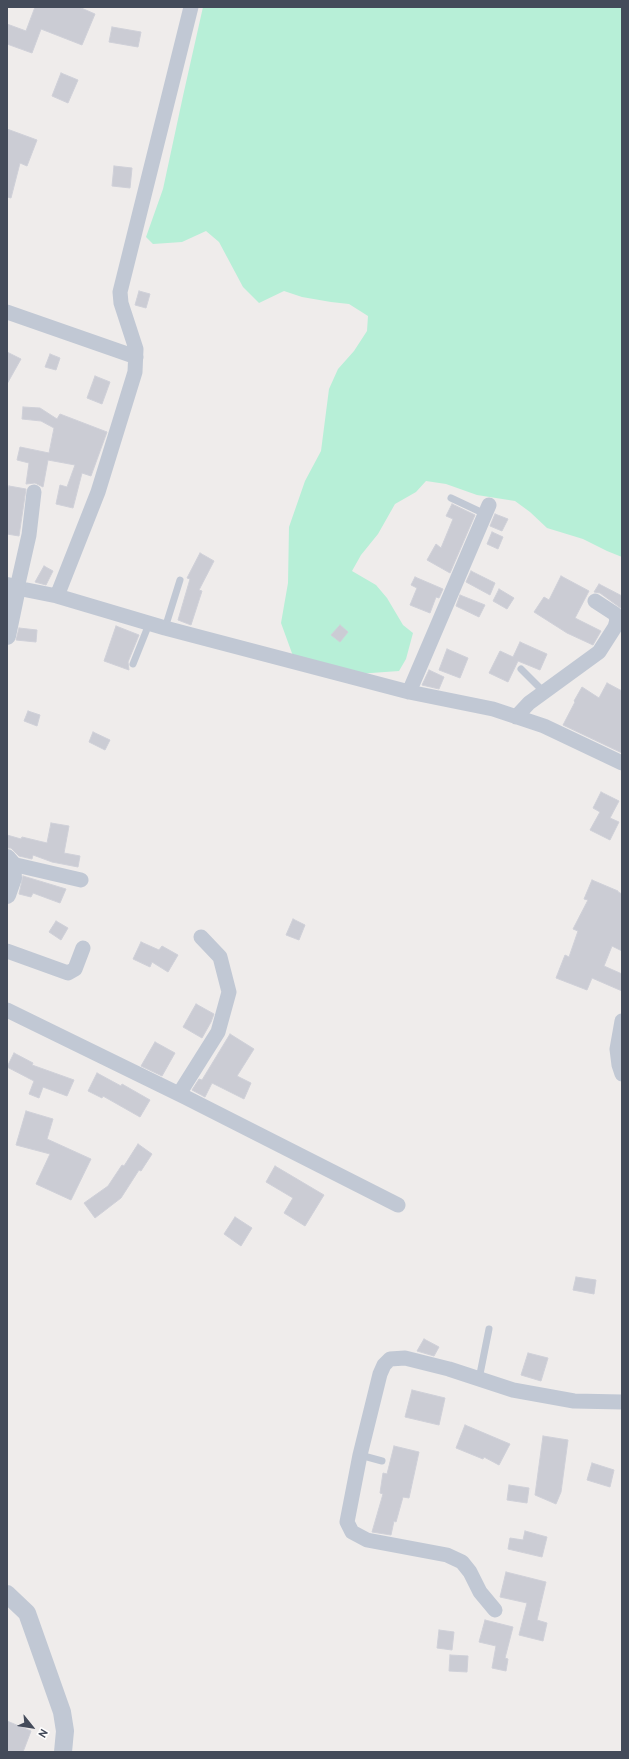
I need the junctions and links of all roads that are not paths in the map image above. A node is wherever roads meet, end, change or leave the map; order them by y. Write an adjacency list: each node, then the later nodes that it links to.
1 (191, 7): 3 (street)
2 (7, 312): 3 (street)
3 (136, 357): 9 (street)
4 (34, 492): 8 (street)
5 (451, 498): 6 (lane)
6 (487, 509): 16 (street)
7 (180, 580): 12 (lane)
8 (12, 587): 9 (street); 13 (street)
9 (57, 596): 11 (street)
10 (595, 601): 17 (street)
11 (149, 624): 12 (street); 14 (lane)
12 (165, 628): 16 (street)
13 (7, 636)
14 (133, 664)
15 (520, 669): 17 (lane)
16 (409, 692): 18 (street)
17 (544, 692): 18 (street)
18 (516, 717): 19 (street)
19 (622, 763)
20 (10, 861): 21 (street); 22 (street)
21 (81, 880)
22 (7, 895)
23 (201, 937): 29 (street)
24 (83, 948): 25 (street)
25 (7, 951)
26 (7, 1010): 29 (street)
27 (622, 1021): 28 (street)
28 (622, 1074)
29 (179, 1094): 30 (street)
30 (398, 1205)
31 (489, 1329): 32 (lane)
32 (479, 1379): 33 (street); 34 (street)
33 (622, 1402)
34 (360, 1455): 35 (lane); 37 (street)
35 (382, 1461)
36 (7, 1594): 38 (street)
37 (495, 1610)
38 (63, 1752)

